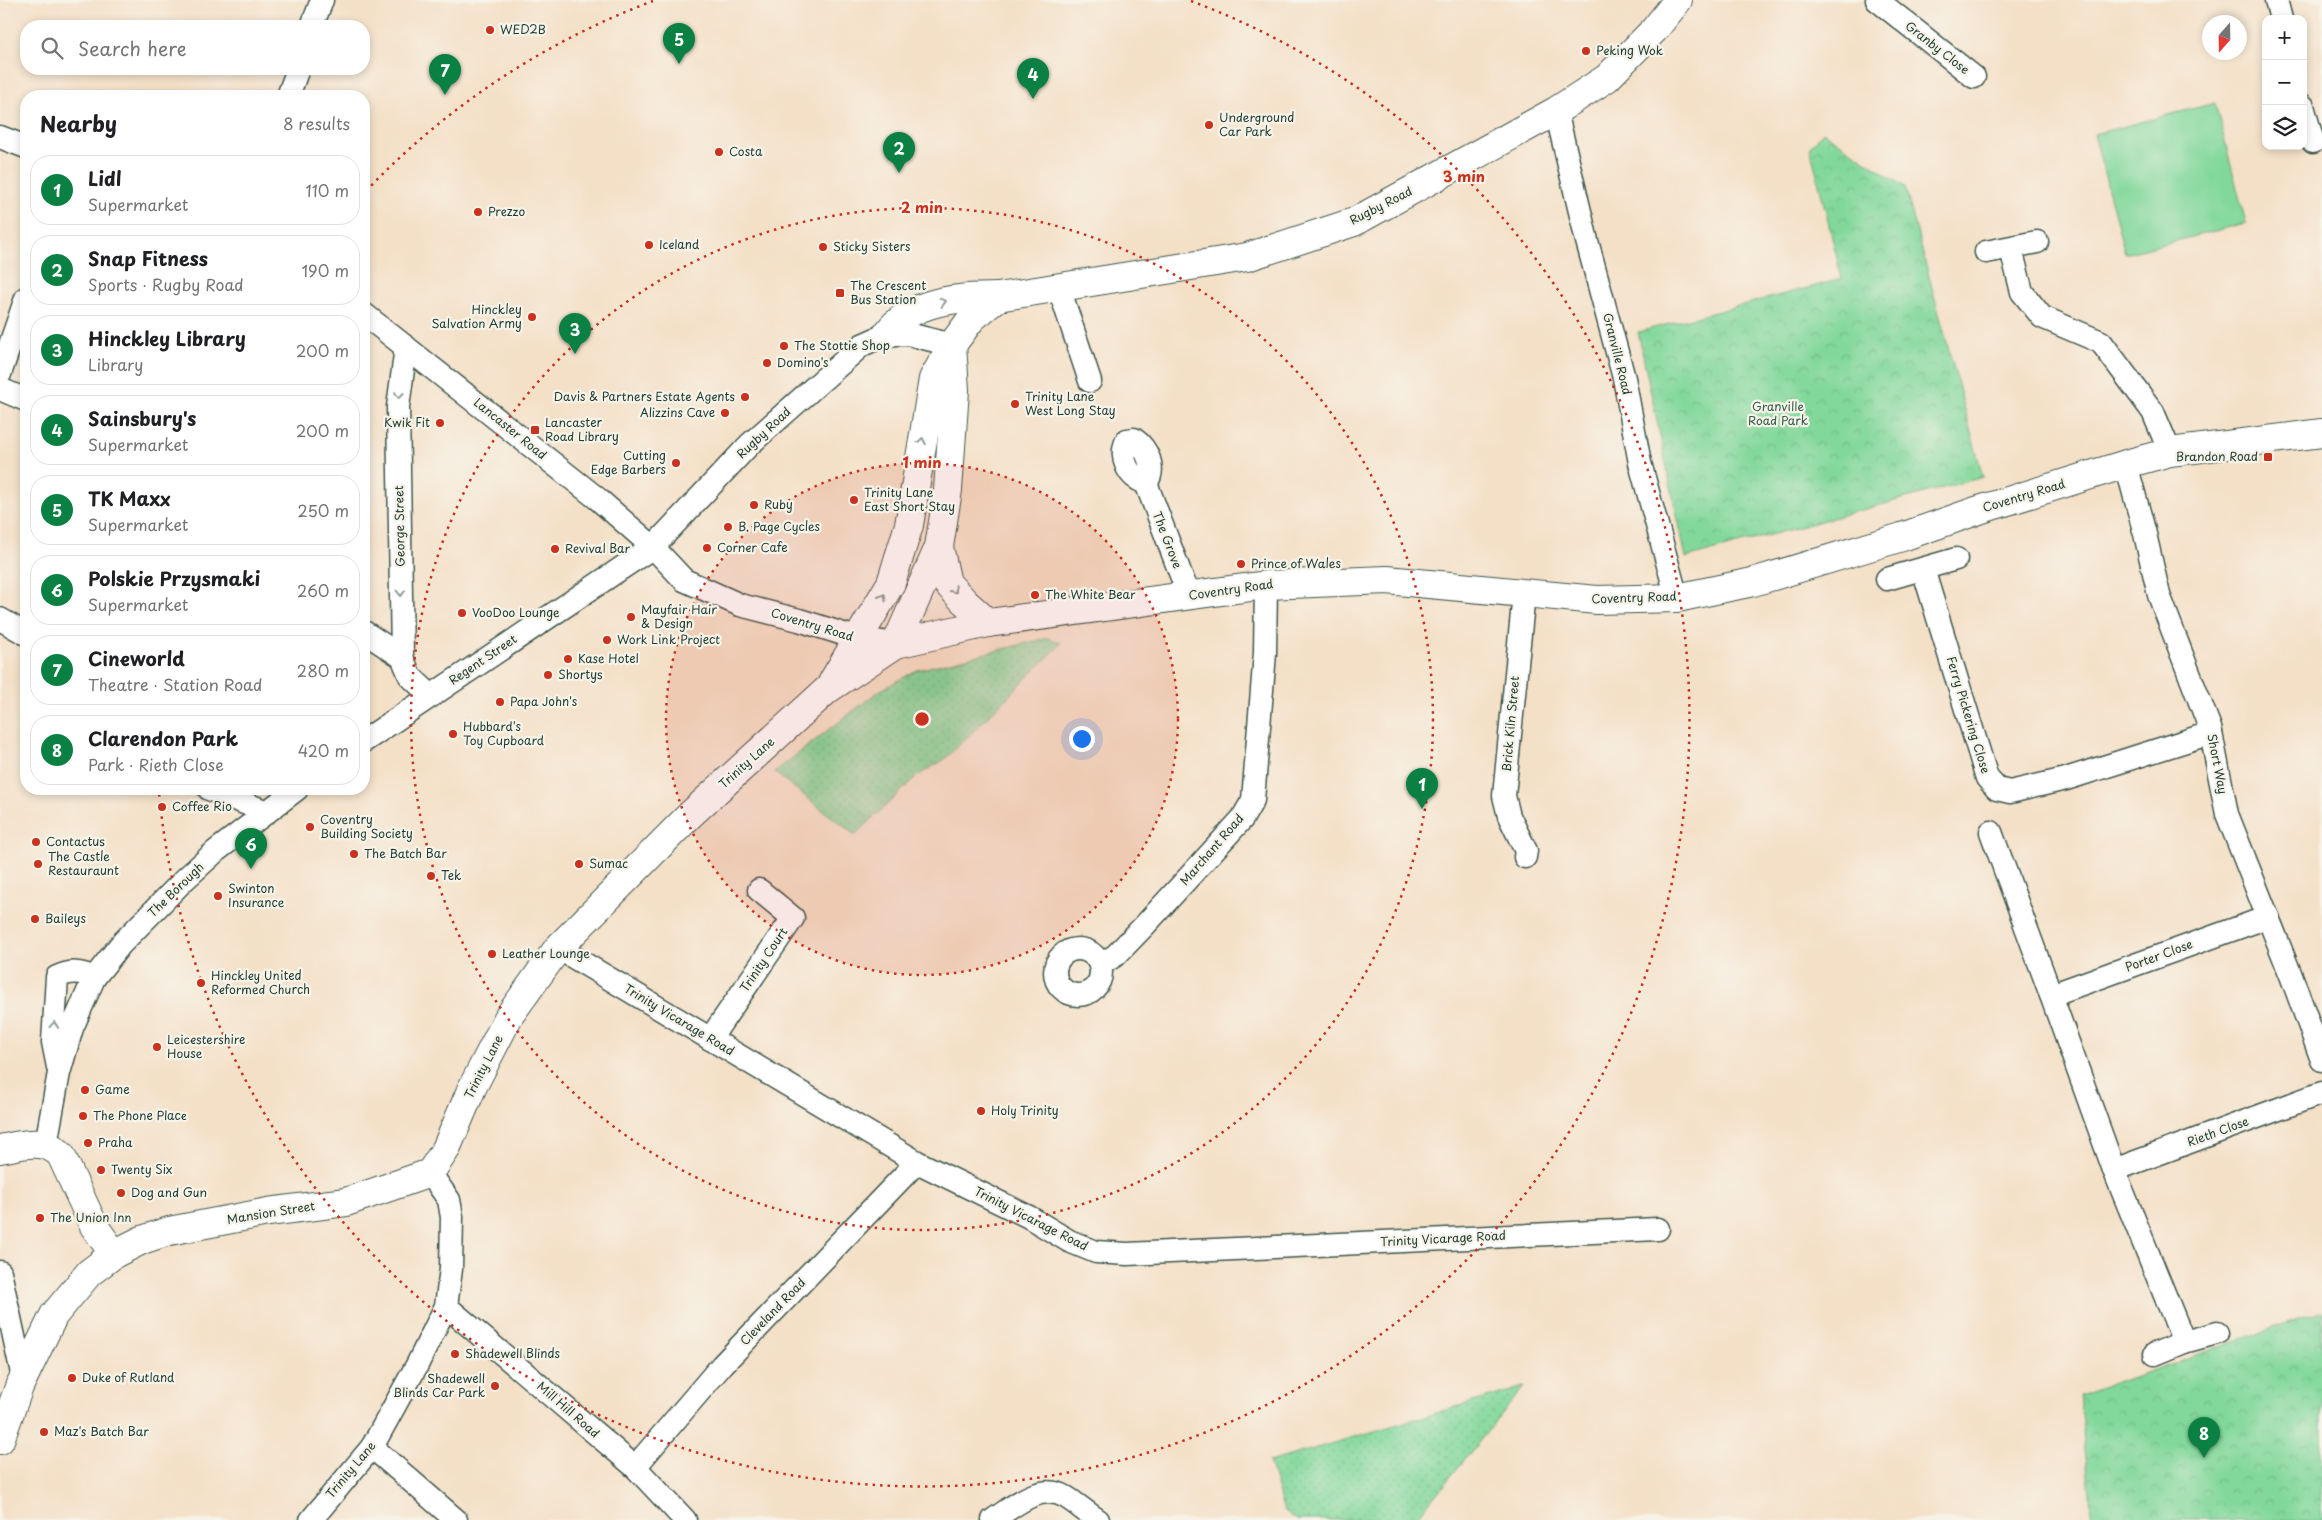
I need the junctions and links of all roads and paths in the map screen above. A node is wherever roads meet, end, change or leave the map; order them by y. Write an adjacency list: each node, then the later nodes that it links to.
1 (322, 0): 6 (street)
2 (1678, 0): 10 (main road, Rugby Road)
3 (1877, 0): 8 (street, Granby Close)
4 (2276, 0): 5 (street)
5 (2279, 15)
6 (314, 20)
7 (296, 75): 9 (street)
8 (1974, 77)
9 (290, 90)
10 (1556, 111): 18 (main road, Rugby Road); 41 (street, Granville Road)
11 (2307, 120): 13 (street)
12 (0, 137): 14 (street)
13 (2313, 142)
14 (20, 145)
15 (2037, 242): 16 (street)
16 (2010, 249): 17 (street); 30 (street)
17 (1986, 252)
18 (1058, 288): 19 (main road, Rugby Road); 26 (street)
19 (998, 297): 22 (main road, Rugby Road, one-way to 19); 23 (main road)
20 (20, 316): 25 (street)
21 (370, 319): 24 (street, Lancaster Road)
22 (887, 334): 23 (street, Rugby Road); 33 (street, Rugby Road)
23 (952, 345): 34 (main road); 46 (main road, Trinity Lane, one-way to 23)
24 (406, 347): 33 (street, Lancaster Road); 48 (street, George Street, one-way to 48)
25 (0, 374)
26 (1090, 381)
27 (0, 390): 28 (street)
28 (20, 398)
29 (2322, 434): 30 (main road, Coventry Road)
30 (2170, 452): 31 (main road, Coventry Road)
31 (2126, 464): 41 (main road, Coventry Road); 51 (street, Short Way)
32 (1146, 483): 40 (street, The Grove)
33 (653, 547): 46 (street, Coventry Road); 50 (street, Regent Street)
34 (939, 547): 43 (main road, one-way to 43); 47 (main road)
35 (1956, 558): 36 (street)
36 (1923, 569): 37 (street); 51 (street, Ferry Pickering Close)
37 (1887, 579)
38 (1266, 584): 39 (main road, Coventry Road); 40 (main road, Coventry Road); 61 (street, Marchant Road)
39 (1524, 593): 41 (main road, Coventry Road); 57 (street, Brick Kiln Street)
40 (1189, 596): 43 (main road, Coventry Road)
41 (1677, 598)
42 (0, 619): 44 (street)
43 (988, 622): 47 (main road, Coventry Road)
44 (20, 631)
45 (370, 636): 48 (street)
46 (858, 639): 47 (street, Coventry Road); 49 (main road, Trinity Lane)
47 (896, 644): 49 (main road, Trinity Lane)
48 (402, 657): 50 (street, George Street)
49 (828, 689): 60 (main road, Trinity Lane)
50 (430, 695): 52 (street, Regent Street)
51 (2211, 733): 59 (street, Short Way)
52 (370, 737)
53 (224, 795): 55 (street)
54 (289, 795): 55 (street)
55 (267, 812): 62 (street, The Borough)
56 (1990, 832): 63 (street)
57 (1528, 854)
58 (759, 890): 64 (street, Trinity Court)
59 (2268, 917): 63 (street, Porter Close); 65 (street, Short Way)
60 (558, 948): 64 (street, Trinity Vicarage Road); 72 (main road, Trinity Lane)
61 (1100, 965)
62 (94, 978): 66 (street, The Borough); 66 (street, The Borough, one-way to 62)
63 (2051, 995): 71 (street)
64 (710, 1039): 70 (street, Trinity Vicarage Road)
65 (2322, 1060)
66 (59, 1073): 68 (street, The Borough)
67 (2322, 1093): 71 (street, Rieth Close)
68 (46, 1144): 69 (main road); 74 (main road)
69 (0, 1149)
70 (917, 1162): 73 (street, Trinity Vicarage Road); 83 (street, Cleveland Road)
71 (2114, 1170): 78 (street)
72 (430, 1173): 74 (main road, Mansion Street); 76 (street, Trinity Lane)
73 (1658, 1229)
74 (114, 1254): 80 (main road, Mansion Street)
75 (0, 1272): 80 (street)
76 (446, 1306): 82 (street, Trinity Lane); 83 (street, Mill Hill Road)
77 (2217, 1333): 78 (street)
78 (2184, 1342): 79 (street)
79 (2155, 1354)
80 (23, 1378): 81 (main road, Mansion Street)
81 (0, 1440)
82 (372, 1447): 84 (street, Trinity Lane); 85 (street)
83 (636, 1467): 86 (street, Mill Hill Road)
84 (311, 1520)
85 (456, 1520)
86 (684, 1520)
87 (993, 1520): 88 (street)
88 (1098, 1520)

